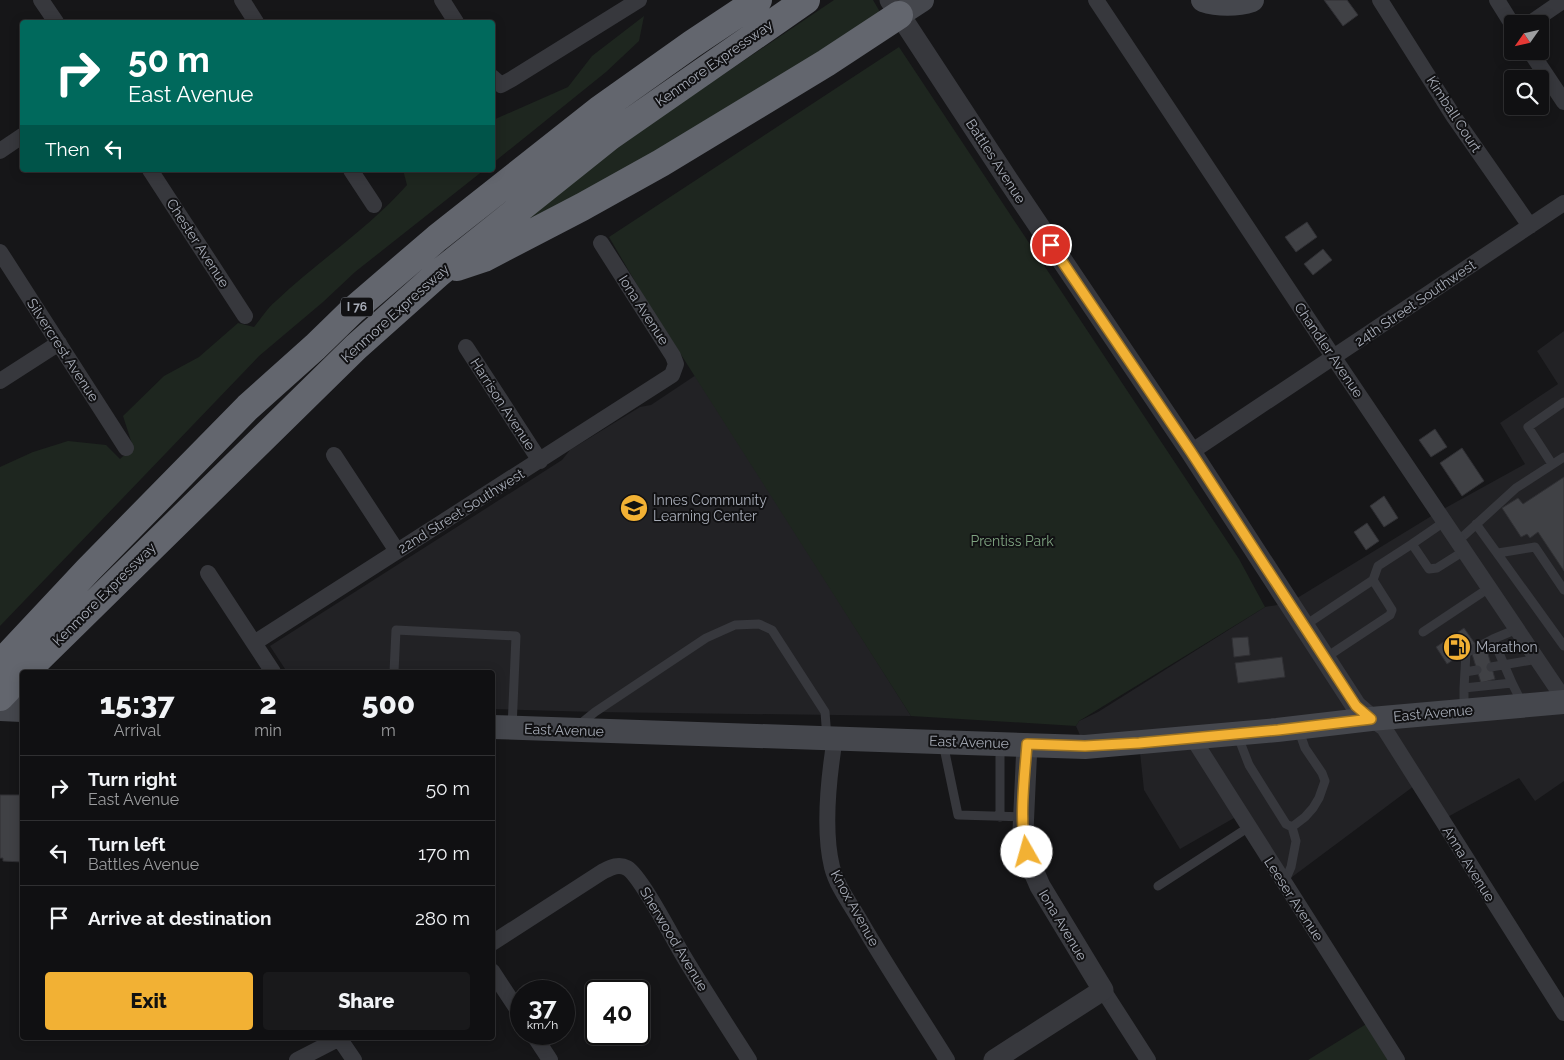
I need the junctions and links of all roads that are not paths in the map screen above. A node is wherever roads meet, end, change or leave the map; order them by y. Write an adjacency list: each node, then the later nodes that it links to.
1 (41, 0): 17 (street)
2 (242, 0): 18 (street)
3 (442, 0): 19 (street)
4 (639, 0): 21 (street)
5 (758, 0): 64 (highway, Kenmore Expressway / I 76)
6 (806, 0): 32 (highway, Kenmore Expressway / I 76)
7 (922, 0): 14 (main road)
8 (1096, 0): 36 (street, Chandler Avenue)
9 (1203, 0): 10 (main road)
10 (1252, 0)
11 (1380, 0): 29 (street, Kimball Court)
12 (1497, 0): 15 (street)
13 (1564, 0): 16 (street)
14 (894, 7): 32 (highway); 41 (street, Battles Avenue)
15 (1506, 15)
16 (1542, 15)
17 (55, 20)
18 (255, 20)
19 (455, 20)
20 (1536, 60): 22 (street)
21 (495, 80)
22 (1564, 102)
23 (20, 137): 24 (street)
24 (0, 150)
25 (151, 172): 33 (street, Chester Avenue)
26 (353, 172): 28 (street)
27 (1564, 204): 29 (street, 24th Street Southwest)
28 (374, 205)
29 (1530, 226): 36 (street, 24th Street Southwest)
30 (601, 243): 37 (street, Iona Avenue)
31 (0, 252): 34 (street, Silvercrest Avenue)
32 (439, 273): 67 (highway, Kenmore Expressway / I 76)
33 (245, 316)
34 (59, 343): 38 (street); 40 (street, Silvercrest Avenue)
35 (466, 346): 44 (street, Harrison Avenue)
36 (1334, 358): 41 (street, 24th Street Southwest); 46 (street, Chandler Avenue)
37 (669, 378): 44 (street, 22nd Street Southwest)
38 (0, 381)
39 (1564, 402): 45 (lane)
40 (126, 448)
41 (1191, 452): 56 (street, Battles Avenue)
42 (334, 454): 50 (street)
43 (1564, 457): 45 (lane)
44 (540, 460): 50 (street, 22nd Street Southwest)
45 (1552, 464): 47 (lane)
46 (1444, 522): 48 (lane); 49 (street, Chandler Avenue)
47 (1476, 524): 49 (lane); 51 (lane)
48 (1412, 544): 49 (lane); 53 (lane)
49 (1461, 546): 54 (street, Chandler Avenue)
50 (398, 551): 60 (street, 22nd Street Southwest)
51 (1498, 553): 55 (lane); 61 (lane)
52 (208, 573): 60 (street)
53 (1373, 580): 56 (lane); 62 (lane)
54 (1489, 588): 57 (street, Chandler Avenue); 58 (lane)
55 (1564, 590)
56 (1304, 626): 62 (street, Battles Avenue)
57 (1517, 630): 59 (lane); 63 (street, Chandler Avenue)
58 (1423, 632)
59 (1493, 639): 65 (lane); 71 (lane)
60 (254, 643): 68 (street)
61 (1564, 646)
62 (1325, 658): 80 (street, Battles Avenue)
63 (1538, 660): 65 (lane); 76 (street, Chandler Avenue)
64 (0, 664)
65 (1503, 665): 66 (lane); 73 (lane)
66 (1491, 667)
67 (28, 670)
68 (272, 670)
69 (394, 670): 81 (lane)
70 (1477, 670): 71 (lane)
71 (1465, 672): 75 (lane)
72 (20, 678): 74 (highway, Kenmore Expressway / I 76)
73 (1512, 683): 75 (lane); 77 (lane)
74 (0, 697)
75 (1464, 700): 77 (main road, East Avenue); 80 (main road, East Avenue)
76 (1564, 700): 77 (main road, East Avenue)
77 (1524, 705)
78 (0, 709): 79 (main road)
79 (20, 710)
80 (1371, 719): 82 (main road, East Avenue); 100 (street, Anna Avenue)
81 (502, 728): 83 (main road, East Avenue)
82 (1298, 728): 84 (main road, East Avenue); 93 (lane)
83 (572, 730): 86 (main road, East Avenue); 86 (lane)
84 (1237, 734): 85 (main road, East Avenue); 93 (lane)
85 (1192, 737): 89 (main road, East Avenue); 92 (street, Leeser Avenue)
86 (831, 738): 87 (main road, East Avenue); 108 (street, Knox Avenue)
87 (942, 741): 88 (main road, East Avenue); 90 (lane)
88 (1000, 743): 89 (main road, East Avenue); 90 (lane)
89 (1027, 744): 91 (street, Iona Avenue)
90 (1000, 817): 91 (lane)
91 (1024, 817): 98 (street, Iona Avenue)
92 (1249, 827): 94 (street, Leeser Avenue); 95 (lane)
93 (1292, 827): 94 (lane)
94 (1284, 883): 111 (street, Leeser Avenue)
95 (1158, 886)
96 (495, 941): 107 (street, Sherwood Avenue)
97 (495, 975): 99 (street)
98 (1103, 990): 109 (street); 110 (street, Iona Avenue)
99 (510, 998)
100 (1564, 1013)
101 (335, 1040): 104 (street)
102 (340, 1040): 105 (street)
103 (540, 1045): 106 (street)
104 (297, 1060)
105 (354, 1060)
106 (550, 1060)
107 (749, 1060)
108 (947, 1060)
109 (994, 1060)
110 (1148, 1060)
111 (1397, 1060)

